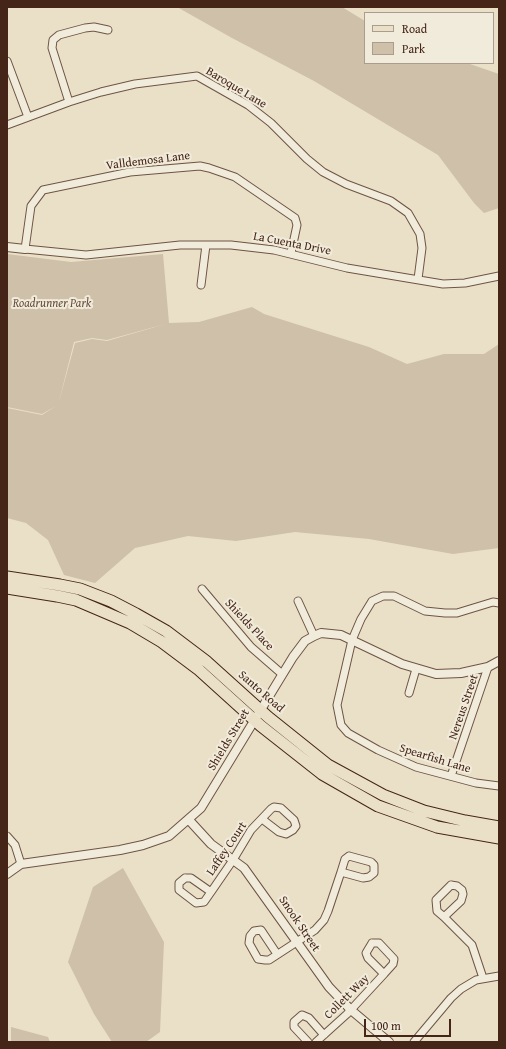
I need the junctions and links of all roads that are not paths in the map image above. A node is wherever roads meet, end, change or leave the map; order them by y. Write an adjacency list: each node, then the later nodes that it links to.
1 (108, 30): 3 (street)
2 (7, 60): 4 (street)
3 (69, 102): 4 (street, Baroque Lane); 11 (street, Baroque Lane)
4 (28, 117): 5 (street, Baroque Lane)
5 (7, 125)
6 (206, 245): 8 (street, La Cuenta Drive); 9 (street, La Cuenta Drive); 12 (street)
7 (7, 247): 8 (street, La Cuenta Drive)
8 (25, 249): 9 (street, Valldemosa Lane)
9 (291, 253): 11 (street, La Cuenta Drive)
10 (499, 276): 11 (street, La Cuenta Drive)
11 (418, 279)
12 (200, 285)
13 (7, 577): 25 (main road, Santo Road)
14 (7, 588): 26 (main road, Santo Road)
15 (202, 589): 23 (street, Shields Place)
16 (298, 601): 18 (street)
17 (499, 603): 19 (street, Spearfish Lane)
18 (314, 636): 19 (street); 23 (street, Shields Street)
19 (352, 640): 22 (street); 27 (street, Spearfish Lane)
20 (499, 661): 21 (street)
21 (488, 667): 22 (street); 27 (street, Nereus Street)
22 (416, 669): 24 (street)
23 (282, 674): 25 (street, Shields Street)
24 (409, 693)
25 (261, 710): 26 (street, Shields Street); 31 (main road, Santo Road)
26 (255, 720): 30 (street, Shields Street); 33 (main road, Santo Road)
27 (451, 776): 28 (street, Spearfish Lane)
28 (499, 786)
29 (262, 819): 29 (street, Laffey Court); 34 (street, Laffey Court)
30 (189, 820): 34 (street, Snook Street); 35 (street, Shields Street)
31 (499, 827)
32 (7, 836): 35 (street)
33 (499, 838)
34 (233, 860): 38 (street, Laffey Court); 40 (street, Snook Street)
35 (21, 864): 37 (street, Shields Street)
36 (341, 872): 36 (street); 40 (street)
37 (7, 874)
38 (211, 892)
39 (444, 917): 39 (street); 44 (street)
40 (297, 942): 41 (street); 45 (street, Snook Street)
41 (277, 954): 41 (street)
42 (384, 974): 45 (street, Collett Way)
43 (499, 976): 44 (street)
44 (483, 978): 50 (street)
45 (351, 1010): 46 (street, Collett Way); 49 (street, Snook Street)
46 (324, 1034): 47 (street, Collett Way); 48 (street, Collett Way)
47 (308, 1042)
48 (316, 1042)
49 (389, 1042)
50 (414, 1042)

